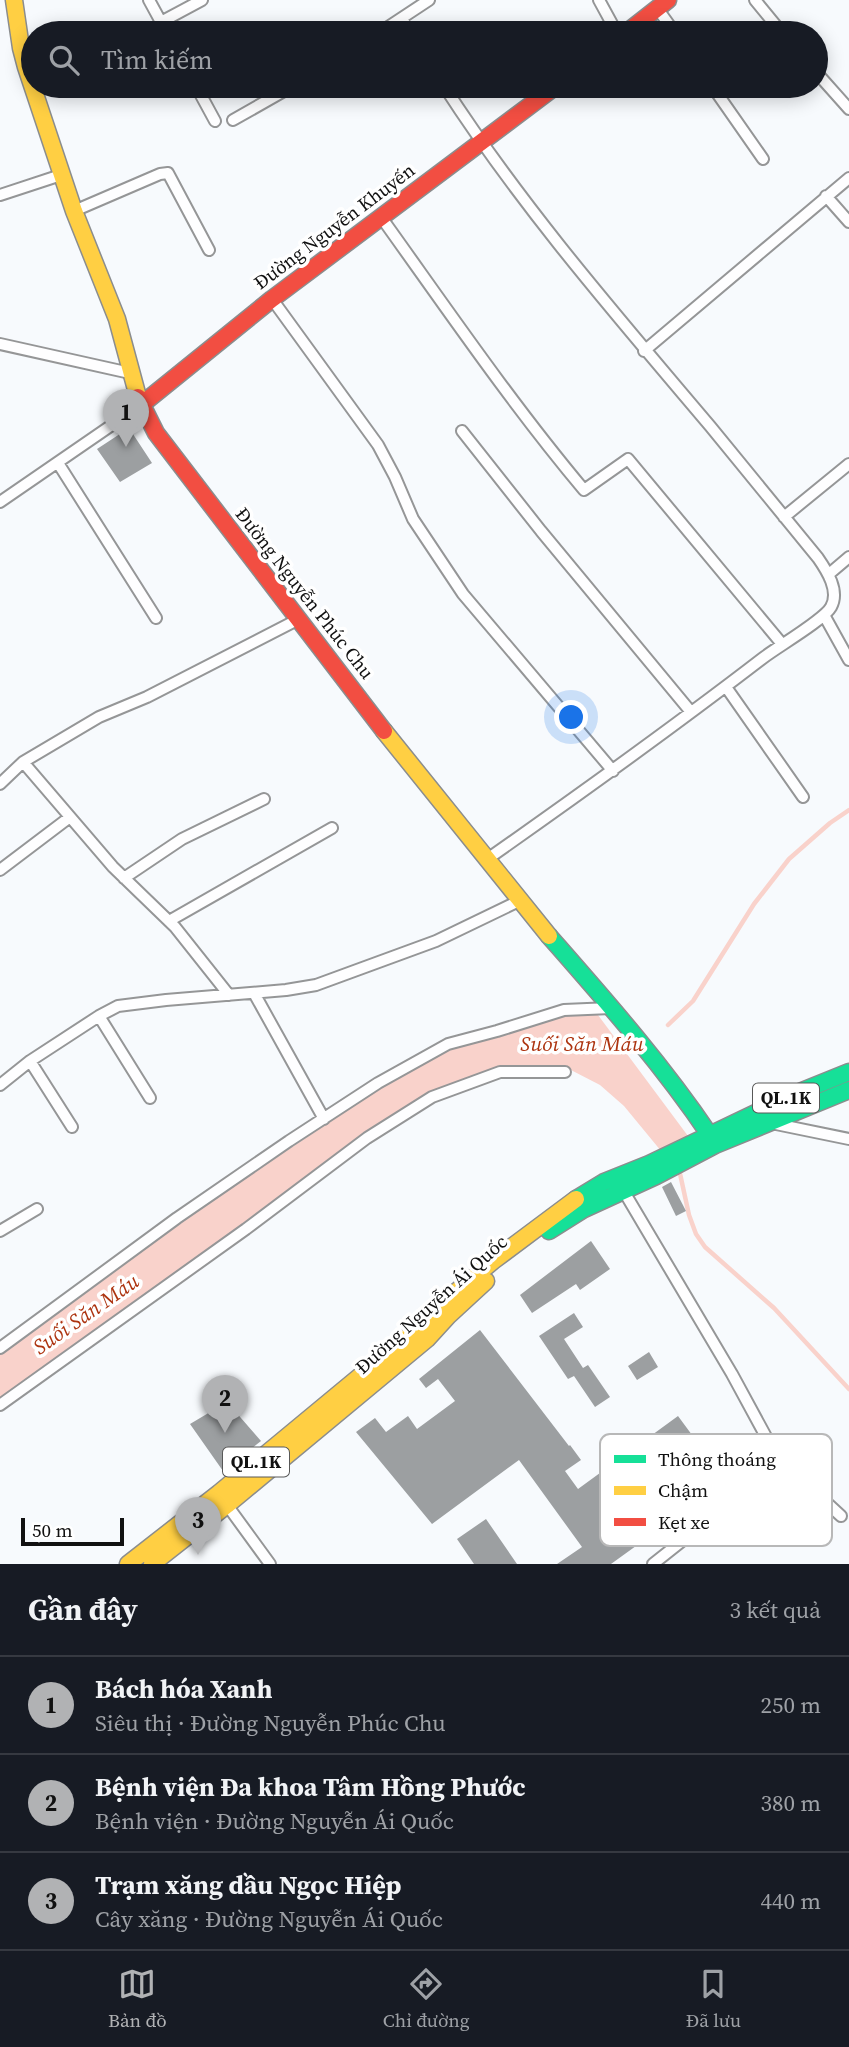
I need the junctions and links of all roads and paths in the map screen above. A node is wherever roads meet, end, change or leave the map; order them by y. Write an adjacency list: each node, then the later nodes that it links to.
1 (14, 0): 16 (street, Đường Nguyễn Phúc Chu)
2 (149, 0): 9 (street)
3 (202, 0): 10 (street)
4 (429, 0): 8 (street)
5 (599, 0): 12 (street)
6 (755, 0): 15 (street)
7 (662, 4): 13 (street); 14 (street)
8 (402, 19): 11 (street)
9 (160, 21)
10 (163, 21)
11 (399, 21)
12 (610, 21)
13 (641, 21)
14 (670, 21)
15 (772, 21)
16 (21, 44)
17 (828, 86): 24 (street)
18 (36, 98): 29 (street, Đường Nguyễn Phúc Chu)
19 (202, 98): 26 (street)
20 (272, 98): 25 (street)
21 (452, 98): 27 (street)
22 (540, 98): 27 (street, Đường Nguyễn Khuyến)
23 (720, 98): 28 (street)
24 (849, 110)
25 (233, 120)
26 (215, 121)
27 (481, 143): 34 (street, Đường Nguyễn Khuyến); 39 (street)
28 (763, 159)
29 (61, 175): 31 (street); 33 (street, Đường Nguyễn Phúc Chu)
30 (849, 177): 32 (street)
31 (0, 195)
32 (826, 196): 35 (street); 39 (street)
33 (74, 211): 36 (street); 40 (street, Đường Nguyễn Phúc Chu)
34 (381, 217): 37 (street, Đường Nguyễn Khuyến); 52 (street)
35 (849, 222)
36 (209, 250)
37 (272, 299): 41 (street, Đường Nguyễn Khuyến); 57 (street)
38 (0, 344): 40 (street)
39 (644, 351): 46 (street)
40 (130, 373): 41 (street, Đường Nguyễn Phúc Chu)
41 (141, 405): 43 (street); 51 (street, Đường Nguyễn Phúc Chu)
42 (462, 430): 55 (street)
43 (58, 463): 45 (street); 50 (street)
44 (849, 464): 46 (street)
45 (0, 502)
46 (784, 517): 48 (street)
47 (849, 557): 48 (street)
48 (829, 574): 49 (street)
49 (824, 615): 52 (street); 53 (street)
50 (156, 618)
51 (297, 620): 56 (street); 63 (street, Đường Nguyễn Phúc Chu)
52 (782, 644): 54 (street)
53 (849, 660)
54 (726, 687): 55 (street); 59 (street)
55 (691, 712): 57 (street)
56 (23, 762): 58 (street); 61 (street)
57 (613, 771): 63 (street)
58 (0, 784)
59 (803, 797)
60 (264, 799): 65 (street)
61 (70, 817): 64 (street); 65 (street)
62 (332, 828): 67 (street)
63 (486, 860): 66 (street, Đường Nguyễn Phúc Chu)
64 (0, 870)
65 (124, 878): 67 (street)
66 (519, 901): 68 (street); 70 (street, Đường Nguyễn Phúc Chu)
67 (169, 921): 69 (street)
68 (254, 993): 69 (street); 78 (street)
69 (229, 995): 71 (street)
70 (611, 1008): 78 (street); 82 (street, Đường Nguyễn Phúc Chu)
71 (99, 1016): 72 (street); 77 (street)
72 (30, 1061): 75 (street); 80 (street)
73 (565, 1072): 89 (street)
74 (849, 1072): 82 (street, Đường Nguyễn Ái Quốc / QL.1K)
75 (0, 1085)
76 (849, 1090): 79 (street, QL.1K)
77 (150, 1098)
78 (324, 1119): 87 (street)
79 (768, 1122): 81 (street); 82 (street, Đường Nguyễn Ái Quốc / QL.1K)
80 (72, 1127)
81 (849, 1139)
82 (707, 1142): 83 (street, Đường Nguyễn Ái Quốc / QL.1K)
83 (653, 1170): 84 (street, Đường Nguyễn Ái Quốc / QL.1K); 88 (street, Đường Nguyễn Ái Quốc / QL.1K)
84 (623, 1190): 88 (street, Đường Nguyễn Ái Quốc / QL.1K); 90 (street)
85 (37, 1209): 86 (street)
86 (0, 1230)
87 (0, 1348)
88 (392, 1359): 91 (street, Đường Nguyễn Ái Quốc / QL.1K); 95 (street, Đường Nguyễn Ái Quốc / QL.1K)
89 (0, 1405)
90 (764, 1434)
91 (227, 1505): 96 (street, Đường Nguyễn Ái Quốc / QL.1K); 97 (street)
92 (832, 1508): 93 (street)
93 (841, 1516)
94 (675, 1546): 98 (street)
95 (128, 1564)
96 (152, 1564)
97 (270, 1564)
98 (653, 1564)

